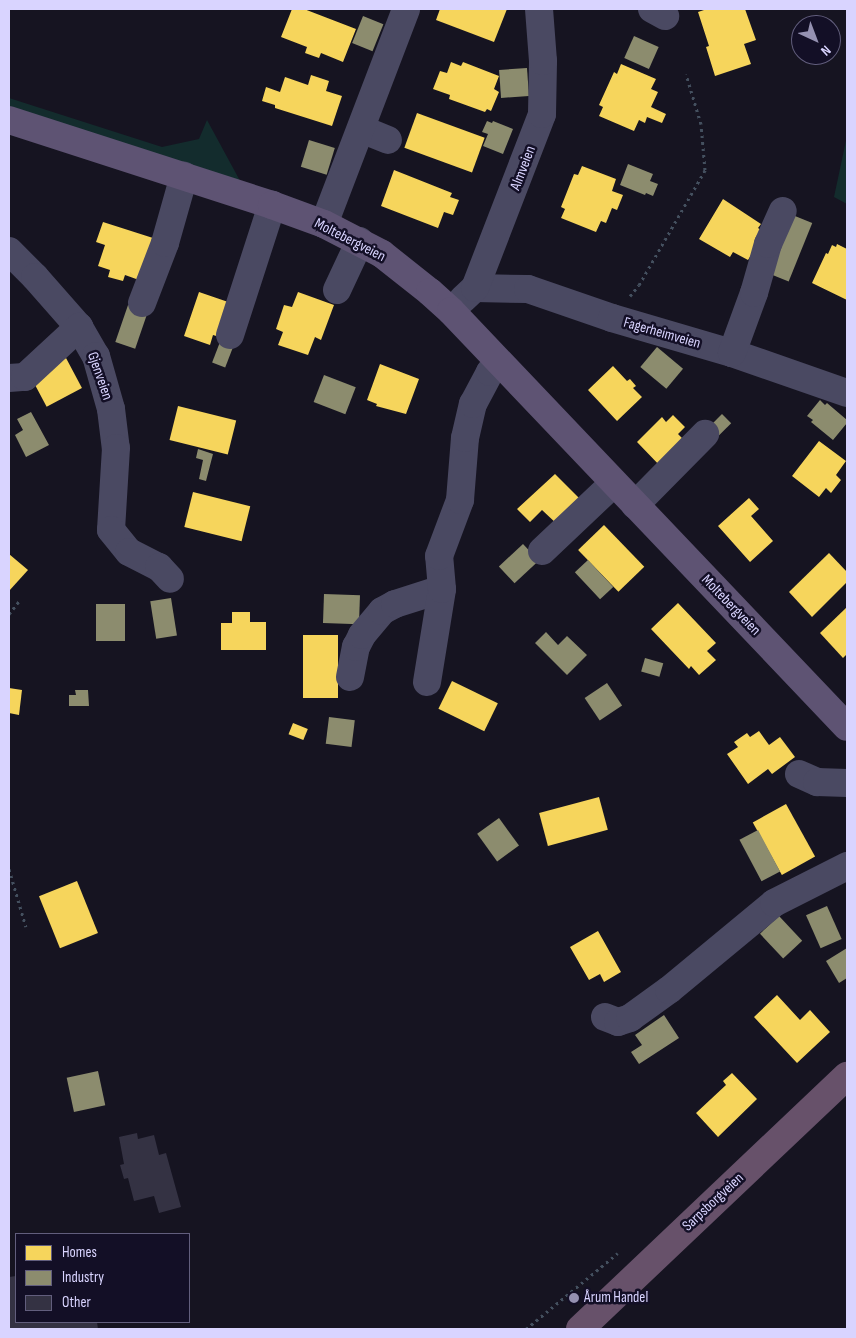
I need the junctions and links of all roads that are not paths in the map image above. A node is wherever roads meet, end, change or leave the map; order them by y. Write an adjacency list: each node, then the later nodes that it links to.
1 (406, 9): 4 (street)
2 (539, 9): 12 (street, Almveien)
3 (9, 120): 6 (main road, Moltebergveien)
4 (361, 129): 5 (street); 9 (street)
5 (388, 140)
6 (184, 176): 7 (main road, Moltebergveien); 14 (street)
7 (272, 205): 9 (main road, Moltebergveien); 17 (street)
8 (783, 211): 18 (street)
9 (324, 224): 10 (main road, Moltebergveien)
10 (360, 241): 13 (street); 15 (main road, Moltebergveien)
11 (9, 252): 16 (street, Gjenveien)
12 (475, 288): 15 (street, Almveien); 18 (street, Fagerheimveien)
13 (337, 290)
14 (142, 303)
15 (451, 311): 19 (main road, Moltebergveien)
16 (78, 328): 20 (street); 26 (street, Gjenveien)
17 (230, 335)
18 (732, 352): 21 (street, Fagerheimveien)
19 (498, 363): 23 (main road, Moltebergveien); 27 (street)
20 (9, 378)
21 (847, 393)
22 (705, 434): 24 (street)
23 (614, 483): 24 (main road, Moltebergveien); 25 (street)
24 (635, 505): 30 (main road, Moltebergveien)
25 (542, 551)
26 (170, 579)
27 (442, 589): 28 (street); 29 (street)
28 (350, 676)
29 (427, 682)
30 (847, 727)
31 (799, 774): 32 (street)
32 (847, 783)
33 (847, 866): 34 (street)
34 (604, 1017)
35 (847, 1076): 36 (highway, Sarpsborgveien)
36 (580, 1329)

